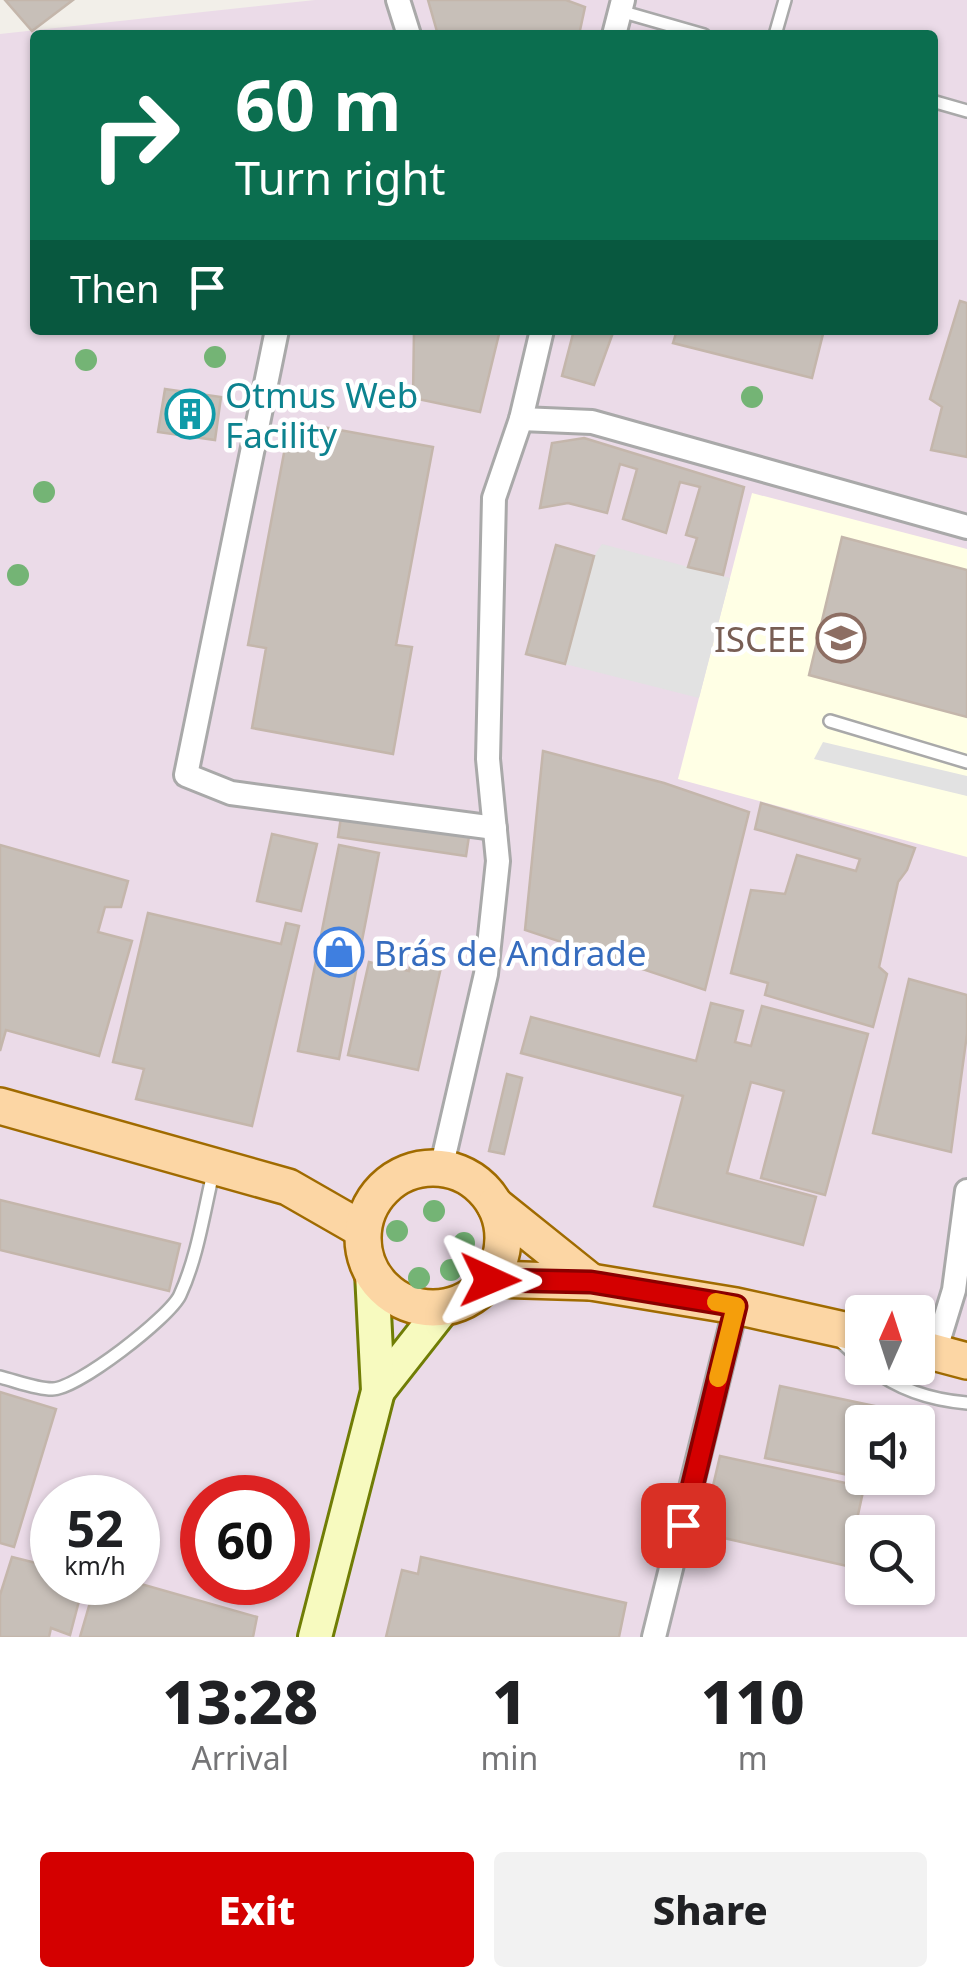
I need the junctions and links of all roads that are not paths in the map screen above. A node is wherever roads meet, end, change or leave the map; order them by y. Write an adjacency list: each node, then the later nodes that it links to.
1 (398, 0): 4 (street)
2 (786, 0): 6 (lane)
3 (622, 6): 5 (lane)
4 (407, 30)
5 (690, 30)
6 (777, 30)
7 (938, 103): 8 (lane)
8 (967, 111)
9 (276, 335): 15 (street)
10 (541, 335): 11 (street)
11 (521, 419): 12 (street); 15 (street)
12 (967, 527)
13 (830, 721): 14 (lane)
14 (967, 762)
15 (495, 828): 18 (street)
16 (0, 1106): 17 (main road)
17 (215, 1165): 19 (main road); 35 (lane)
18 (441, 1169): 20 (main road); 22 (main road)
19 (288, 1188): 20 (main road); 24 (main road)
20 (384, 1189): 24 (main road)
21 (967, 1191): 23 (street)
22 (495, 1206): 26 (main road); 27 (main road)
23 (965, 1221): 28 (street)
24 (364, 1230): 25 (main road)
25 (372, 1273): 30 (main road); 37 (street)
26 (490, 1280): 27 (main road); 30 (main road)
27 (591, 1282): 29 (main road)
28 (960, 1292): 34 (street)
29 (736, 1306): 31 (main road); 40 (street)
30 (444, 1307): 37 (street)
31 (820, 1324): 32 (main road); 33 (lane)
32 (845, 1330)
33 (845, 1345)
34 (940, 1354)
35 (0, 1377)
36 (896, 1385): 38 (lane)
37 (378, 1391): 39 (street)
38 (967, 1403)
39 (315, 1637)
40 (654, 1637)

